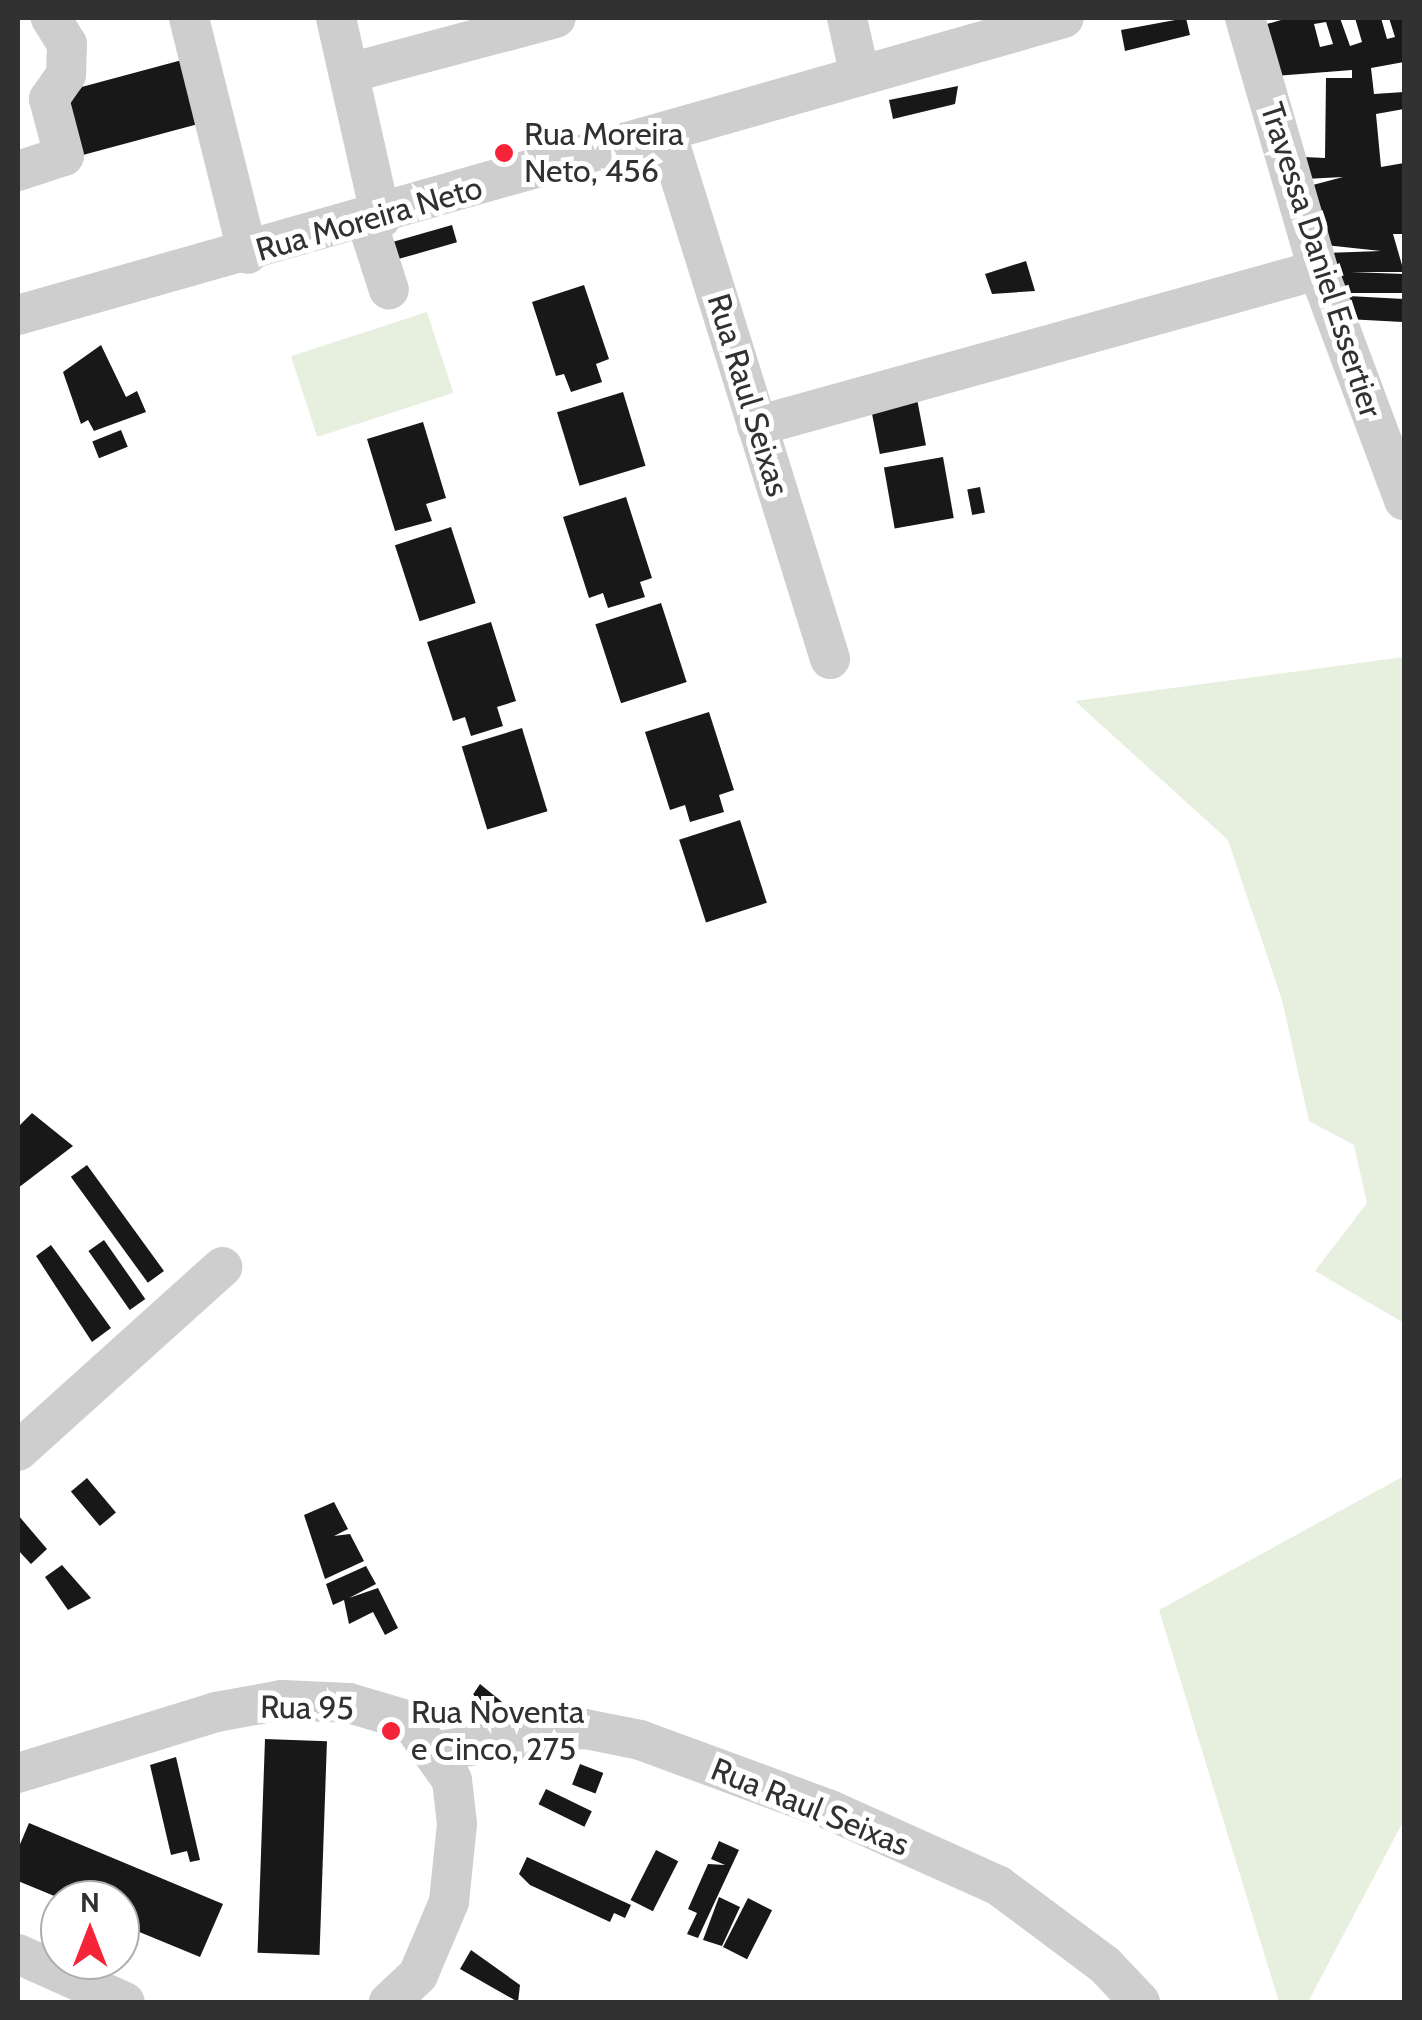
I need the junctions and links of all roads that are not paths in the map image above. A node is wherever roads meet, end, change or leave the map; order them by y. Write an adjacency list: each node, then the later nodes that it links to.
1 (51, 18): 11 (street)
2 (189, 18): 13 (street)
3 (336, 18): 8 (street)
4 (556, 18): 8 (street)
5 (847, 18): 9 (street)
6 (1064, 18): 9 (street, Rua Moreira Neto)
7 (1245, 18): 14 (street, Travessa Daniel Essertier)
8 (349, 74): 12 (street)
9 (860, 76): 10 (street, Rua Moreira Neto)
10 (666, 132): 12 (street, Rua Moreira Neto); 17 (street, Rua Raul Seixas)
11 (18, 171)
12 (374, 220): 13 (street, Rua Moreira Neto); 15 (street)
13 (248, 254): 16 (street, Rua Moreira Neto)
14 (1318, 270): 17 (street); 18 (street, Travessa Daniel Essertier)
15 (389, 290)
16 (18, 315)
17 (758, 426): 19 (street, Rua Raul Seixas)
18 (1404, 500)
19 (830, 659)
20 (222, 1267): 21 (street)
21 (18, 1451)
22 (437, 1751): 23 (street, Rua 95); 26 (street, Rua 95); 27 (street, Rua Raul Seixas)
23 (18, 1773)
24 (18, 1954): 25 (street)
25 (125, 2002)
26 (388, 2002)
27 (1140, 2002)

